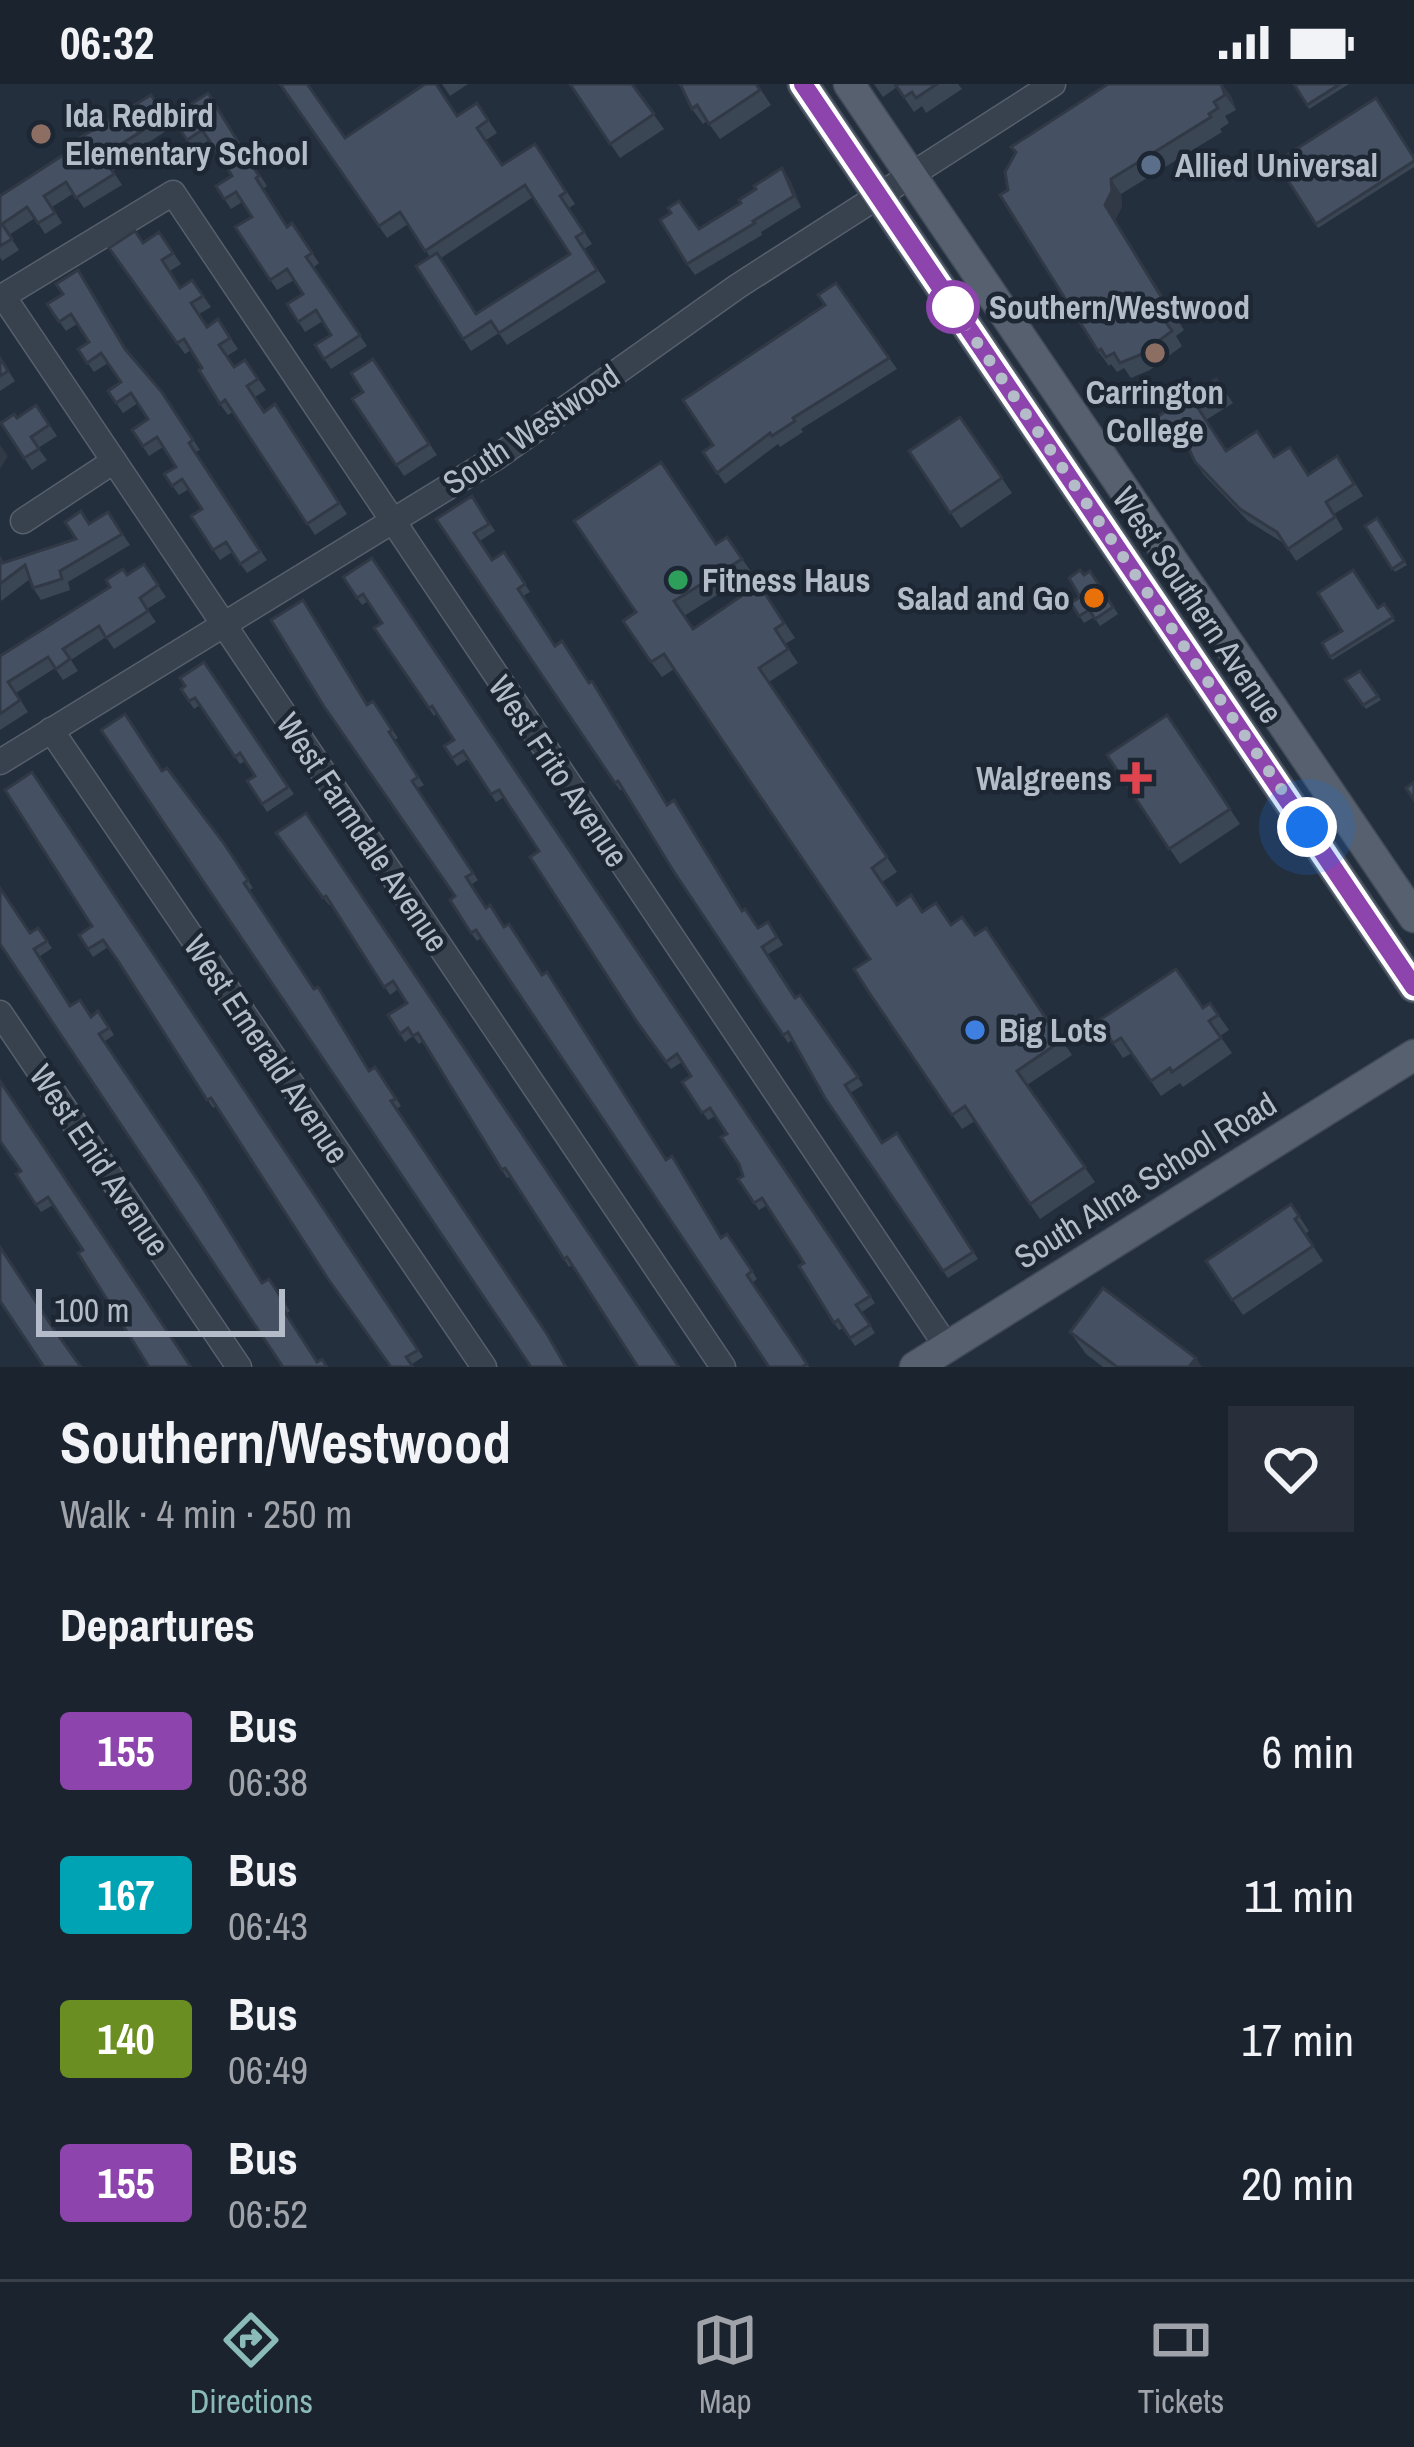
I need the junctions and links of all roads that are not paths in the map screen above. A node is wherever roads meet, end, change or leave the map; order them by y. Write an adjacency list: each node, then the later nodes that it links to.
1 (803, 84): 6 (main road, West Southern Avenue)
2 (826, 84): 5 (main road)
3 (849, 84): 5 (main road, West Southern Avenue)
4 (1053, 84): 5 (street, South Westwood)
5 (910, 175): 6 (street, South Westwood); 8 (main road, West Southern Avenue)
6 (878, 196): 8 (main road); 9 (main road, West Southern Avenue); 12 (street, South Westwood)
7 (2, 297): 10 (street, West Farmdale Avenue); 12 (street, West Frito Avenue)
8 (1025, 344): 13 (main road, West Southern Avenue)
9 (1052, 454): 13 (main road); 14 (main road, West Southern Avenue)
10 (114, 460): 11 (street); 15 (street, West Farmdale Avenue)
11 (23, 520)
12 (390, 521): 15 (street, South Westwood); 23 (street, West Frito Avenue)
13 (1190, 586): 17 (main road, West Southern Avenue)
14 (1165, 620): 17 (main road); 20 (main road, West Southern Avenue)
15 (224, 624): 16 (street, South Westwood); 26 (street, West Farmdale Avenue)
16 (51, 730): 18 (street, South Westwood); 25 (street, West Emerald Avenue)
17 (1303, 751): 19 (main road, West Southern Avenue)
18 (0, 761)
19 (1414, 917)
20 (1414, 987)
21 (0, 1013): 24 (street, West Enid Avenue)
22 (1414, 1055): 23 (main road, South Alma School Road)
23 (947, 1346): 27 (main road, South Alma School Road)
24 (239, 1367)
25 (484, 1367)
26 (724, 1367)
27 (915, 1367)

